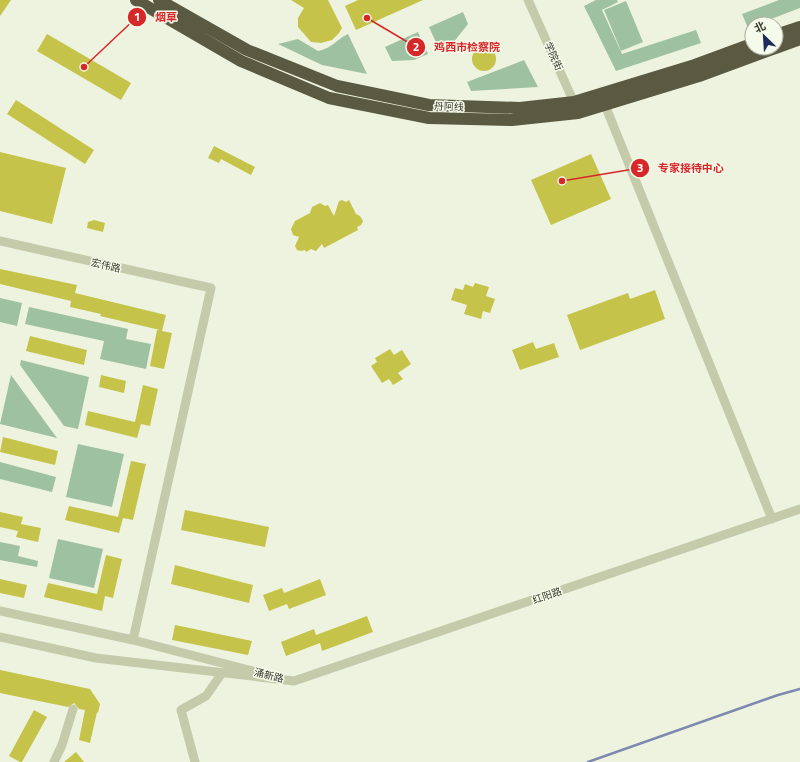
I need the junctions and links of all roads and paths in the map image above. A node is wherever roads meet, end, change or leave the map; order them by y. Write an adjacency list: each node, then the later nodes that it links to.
1 (136, 0): 11 (highway, 丹阿线)
2 (159, 0): 11 (highway, 丹阿线)
3 (528, 0): 11 (street, 学院街)
4 (800, 26): 5 (highway)
5 (784, 32)
6 (800, 39): 7 (highway, 丹阿线)
7 (784, 45)
8 (744, 47): 10 (highway, 丹阿线)
9 (754, 56): 10 (highway, 丹阿线)
10 (603, 100): 11 (highway, 丹阿线); 14 (street)
11 (576, 108)
12 (0, 241): 17 (street, 宏伟路)
13 (800, 509): 14 (street, 红阳路)
14 (772, 519): 19 (street, 红阳路)
15 (0, 611): 17 (street, 涌新路)
16 (0, 637): 18 (street, 涌新路)
17 (133, 640): 19 (street, 涌新路)
18 (222, 673): 19 (street, 涌新路); 22 (street)
19 (294, 681)
20 (73, 709): 21 (street)
21 (54, 762)
22 (195, 762)

